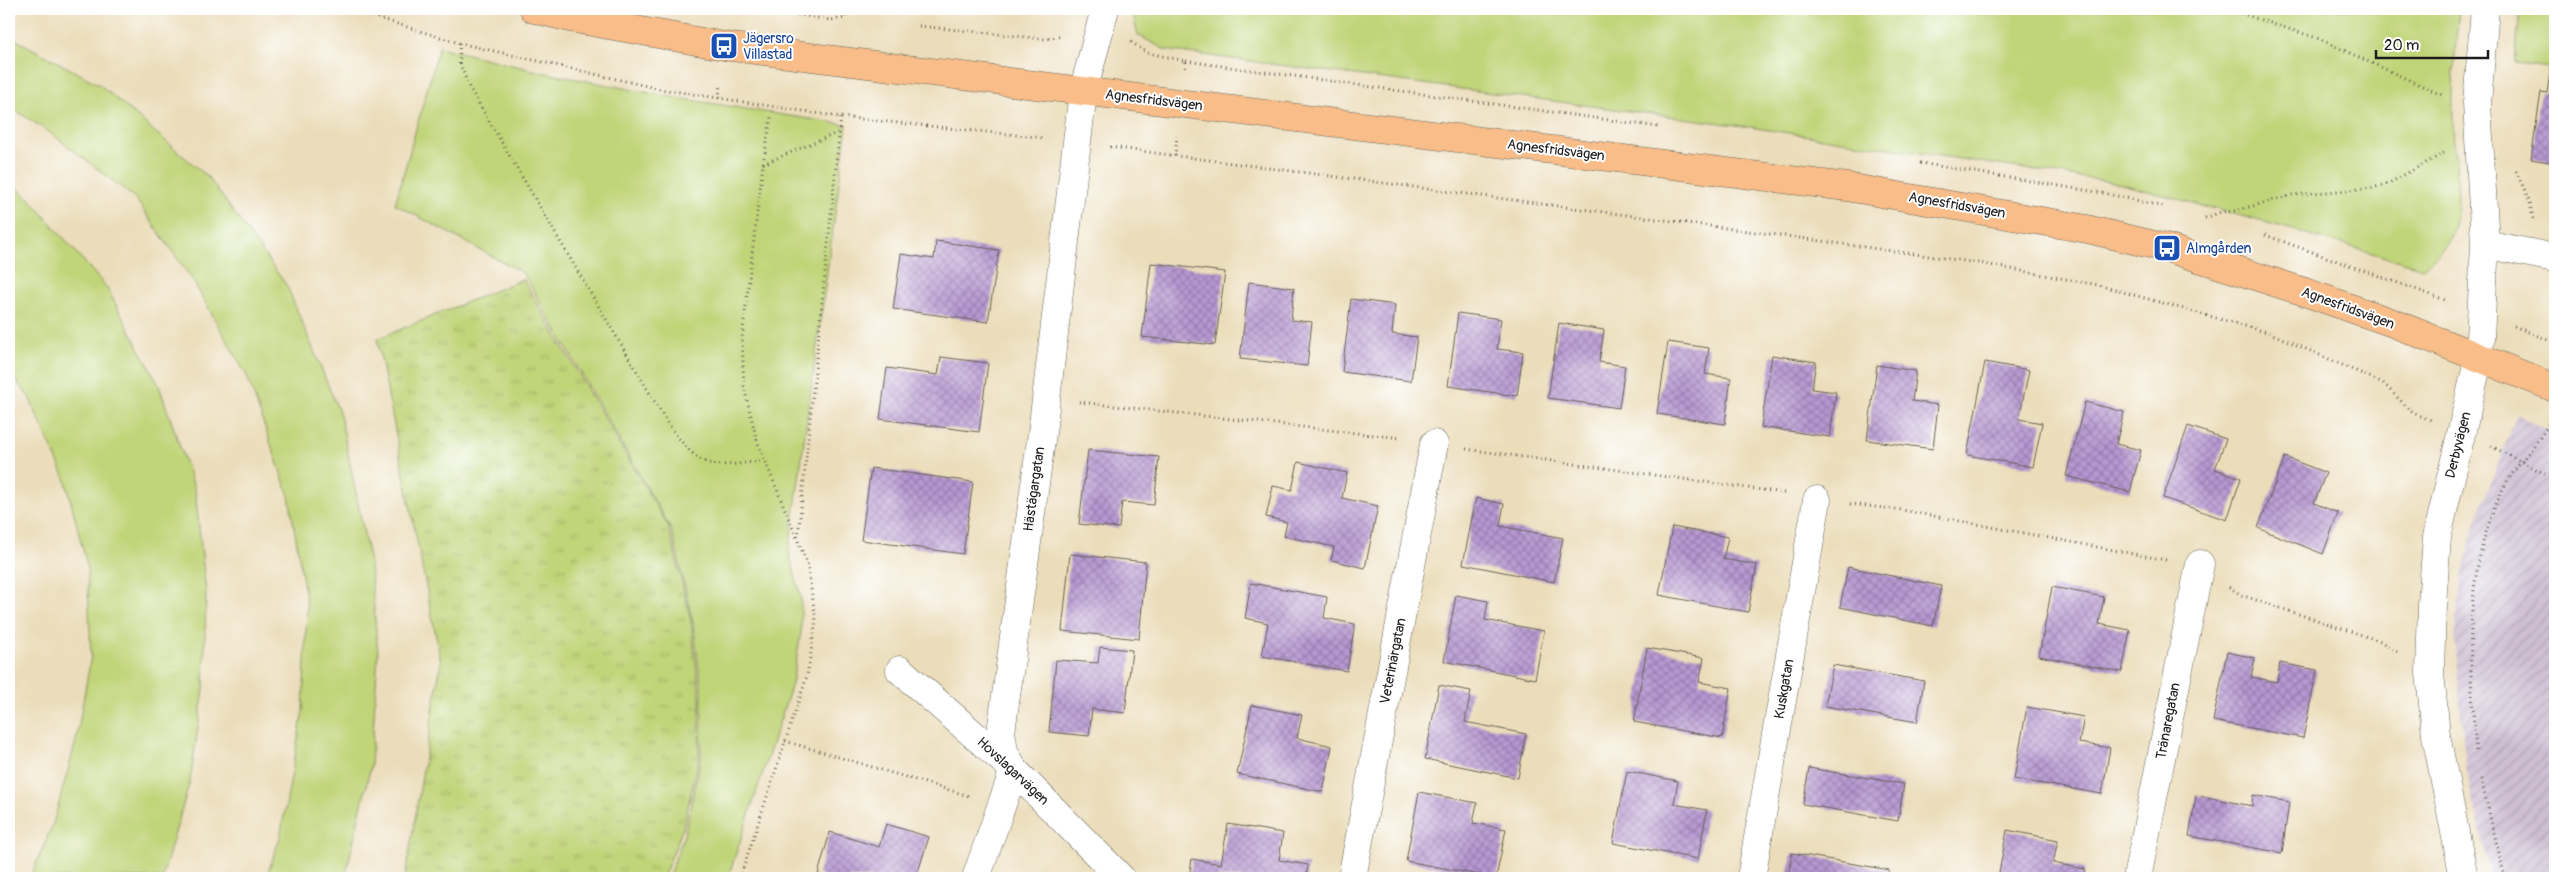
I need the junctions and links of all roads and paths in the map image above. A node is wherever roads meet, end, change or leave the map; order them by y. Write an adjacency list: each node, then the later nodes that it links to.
1 (350, 9): 8 (path)
2 (763, 9): 3 (path)
3 (846, 9)
4 (1106, 9): 10 (street, Hästägargatan)
5 (2226, 9): 12 (path)
6 (2485, 9): 12 (street, Derbyvägen)
7 (550, 11): 10 (main road, Agnesfridsvägen)
8 (459, 43): 11 (path); 31 (path)
9 (720, 86): 11 (path)
10 (1083, 92): 16 (street, Hästägargatan); 25 (main road, Agnesfridsvägen)
11 (719, 98): 14 (path)
12 (2477, 103): 17 (street, Derbyvägen)
13 (771, 117): 18 (path)
14 (842, 117): 15 (path); 16 (path)
15 (839, 132): 18 (path); 35 (path)
16 (1077, 142): 27 (street, Hästägargatan); 29 (path)
17 (2478, 143): 19 (path); 21 (street, Derbyvägen)
18 (763, 164): 31 (path)
19 (2205, 218)
20 (2265, 236): 23 (path)
21 (2485, 244): 22 (street); 23 (street, Derbyvägen)
22 (2555, 258)
23 (2482, 313): 24 (path); 25 (street, Derbyvägen)
24 (2555, 343)
25 (2479, 357): 26 (main road, Agnesfridsvägen); 29 (street, Derbyvägen)
26 (2555, 388)
27 (1046, 398): 30 (path); 41 (street, Hästägargatan)
28 (2552, 418): 32 (path)
29 (2463, 432): 32 (path); 38 (street, Derbyvägen)
30 (1434, 444): 34 (path); 46 (street, Veterinärgatan)
31 (764, 460): 35 (path)
32 (2520, 461): 33 (path); 40 (path)
33 (2555, 479)
34 (1817, 500): 36 (path); 47 (street, Kuskgatan)
35 (797, 539): 39 (path)
36 (2200, 564): 38 (path); 48 (street, Tränaregatan)
37 (900, 670): 41 (street, Hovslagarvägen)
38 (2430, 673): 49 (street, Derbyvägen)
39 (785, 741): 41 (path); 43 (path)
40 (2476, 756)
41 (1014, 770): 44 (street); 45 (street, Hovslagarvägen)
42 (2480, 775): 50 (path)
43 (740, 878)
44 (976, 878)
45 (1121, 878)
46 (1352, 878)
47 (1751, 878)
48 (2137, 878)
49 (2464, 878)
50 (2505, 878)

